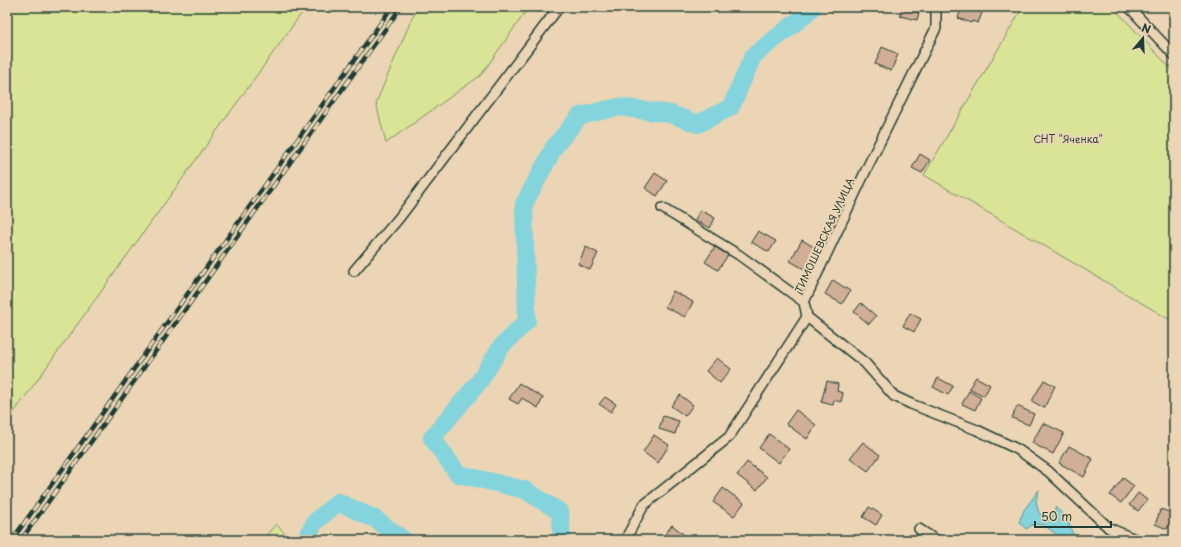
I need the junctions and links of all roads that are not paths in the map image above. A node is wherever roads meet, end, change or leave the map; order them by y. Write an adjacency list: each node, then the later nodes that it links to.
1 (559, 7): 6 (street)
2 (935, 7): 7 (street, ТИМОШЕВСКАЯ УЛИЦА)
3 (1129, 7): 4 (street)
4 (1174, 55)
5 (662, 208): 7 (street)
6 (354, 271)
7 (804, 302): 8 (street, ТИМОШЕВСКАЯ УЛИЦА)
8 (807, 316): 10 (street); 12 (street)
9 (919, 529): 11 (street)
10 (625, 540)
11 (936, 540)
12 (1137, 540)

